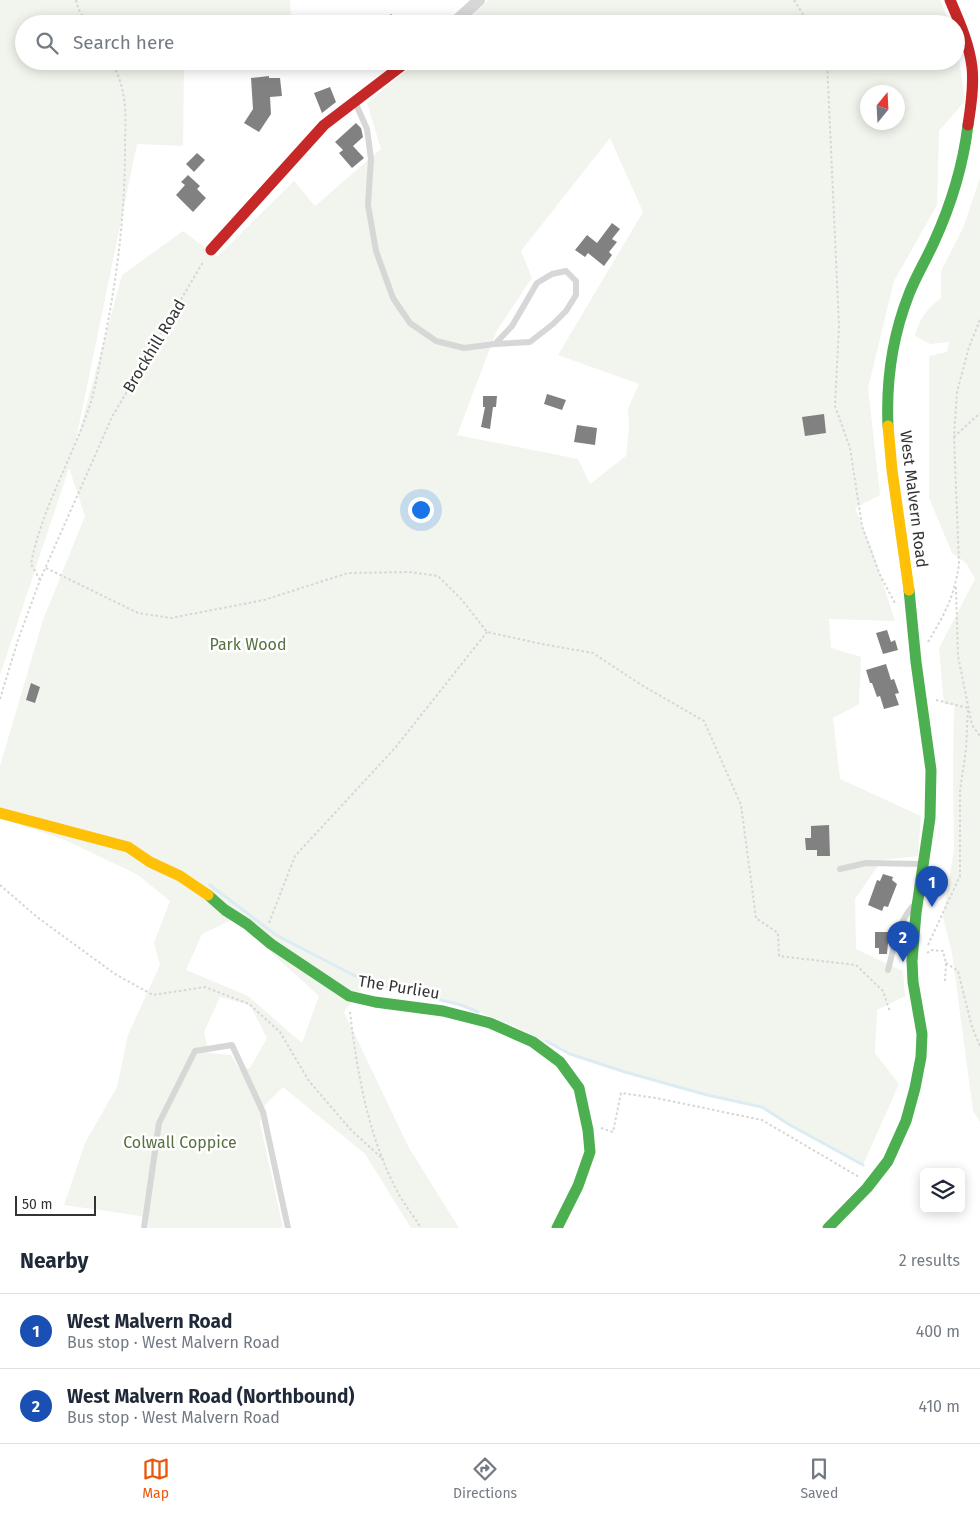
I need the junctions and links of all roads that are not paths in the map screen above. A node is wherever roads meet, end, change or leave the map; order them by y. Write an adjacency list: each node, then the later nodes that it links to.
1 (479, 0): 3 (street)
2 (950, 0): 4 (main road, West Malvern Road)
3 (463, 15)
4 (956, 15)
5 (965, 39): 11 (main road, West Malvern Road)
6 (396, 70): 7 (main road)
7 (355, 101): 8 (main road); 9 (lane)
8 (211, 250)
9 (495, 344): 9 (lane)
10 (0, 813): 17 (main road, The Purlieu)
11 (924, 864): 12 (lane); 13 (main road, West Malvern Road)
12 (840, 869)
13 (918, 899): 14 (lane); 18 (main road, West Malvern Road)
14 (888, 970)
15 (144, 1228): 16 (lane)
16 (288, 1228)
17 (556, 1228)
18 (828, 1228)

